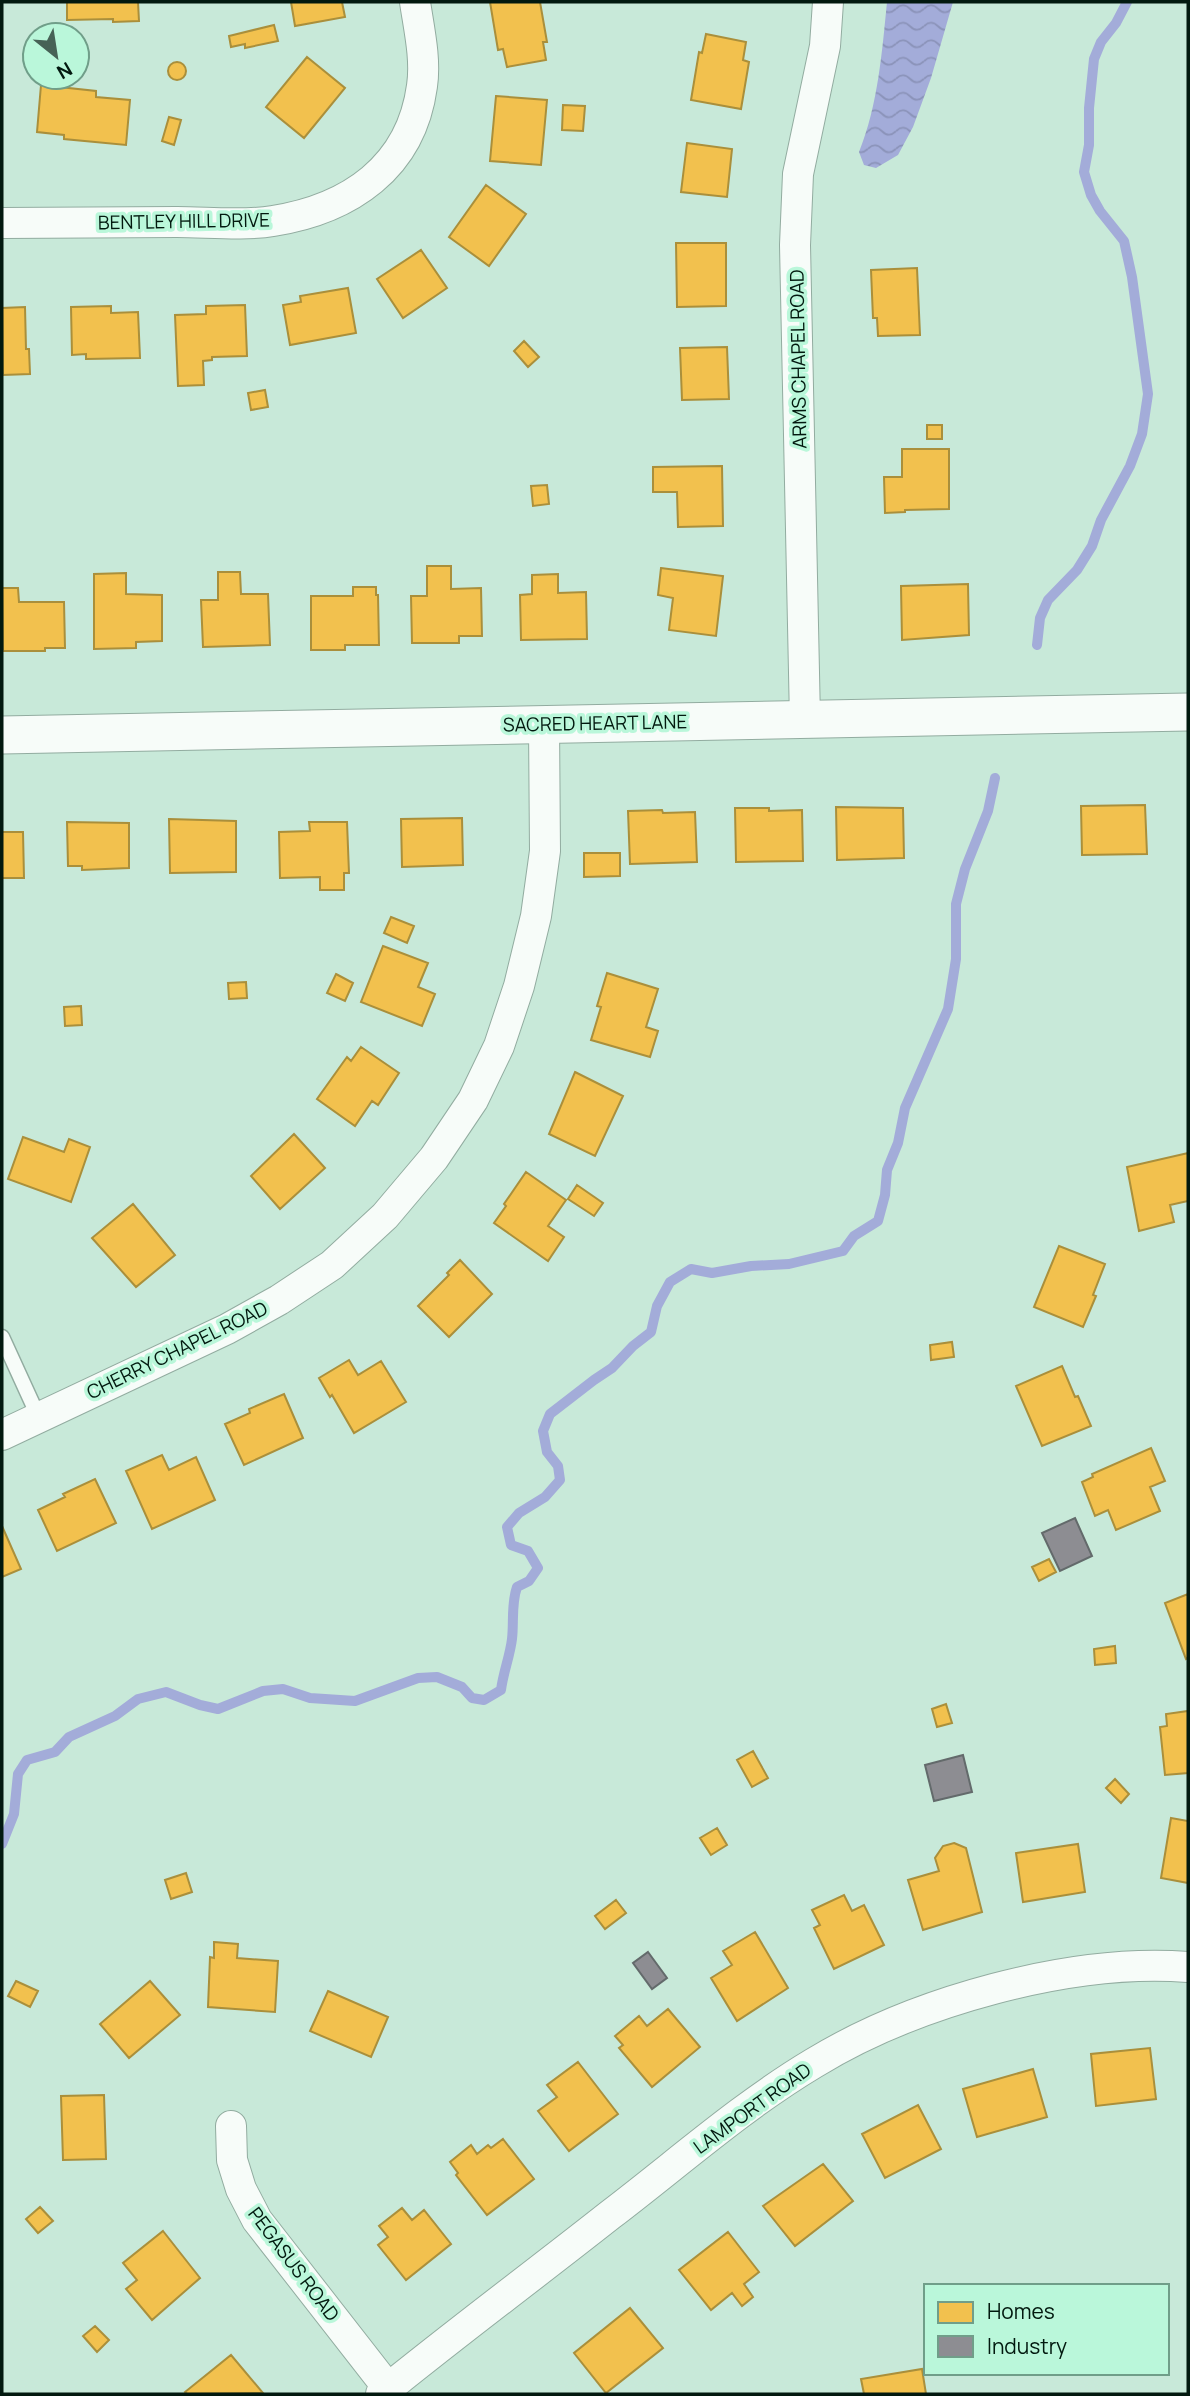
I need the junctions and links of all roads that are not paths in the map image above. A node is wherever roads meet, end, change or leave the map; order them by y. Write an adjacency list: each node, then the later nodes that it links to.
1 (415, 2): 3 (street, BENTLEY HILL DRIVE)
2 (828, 2): 5 (street, ARMS CHAPEL ROAD)
3 (2, 223)
4 (1188, 712): 5 (street, SACRED HEART LANE)
5 (805, 720): 6 (street, SACRED HEART LANE)
6 (544, 724): 7 (street, SACRED HEART LANE); 9 (street, CHERRY CHAPEL ROAD)
7 (2, 736)
8 (2, 1337): 9 (lane)
9 (39, 1418): 10 (street, CHERRY CHAPEL ROAD)
10 (2, 1435)
11 (1188, 1967): 13 (street, LAMPORT ROAD)
12 (231, 2126): 13 (street, PEGASUS ROAD)
13 (385, 2391)

